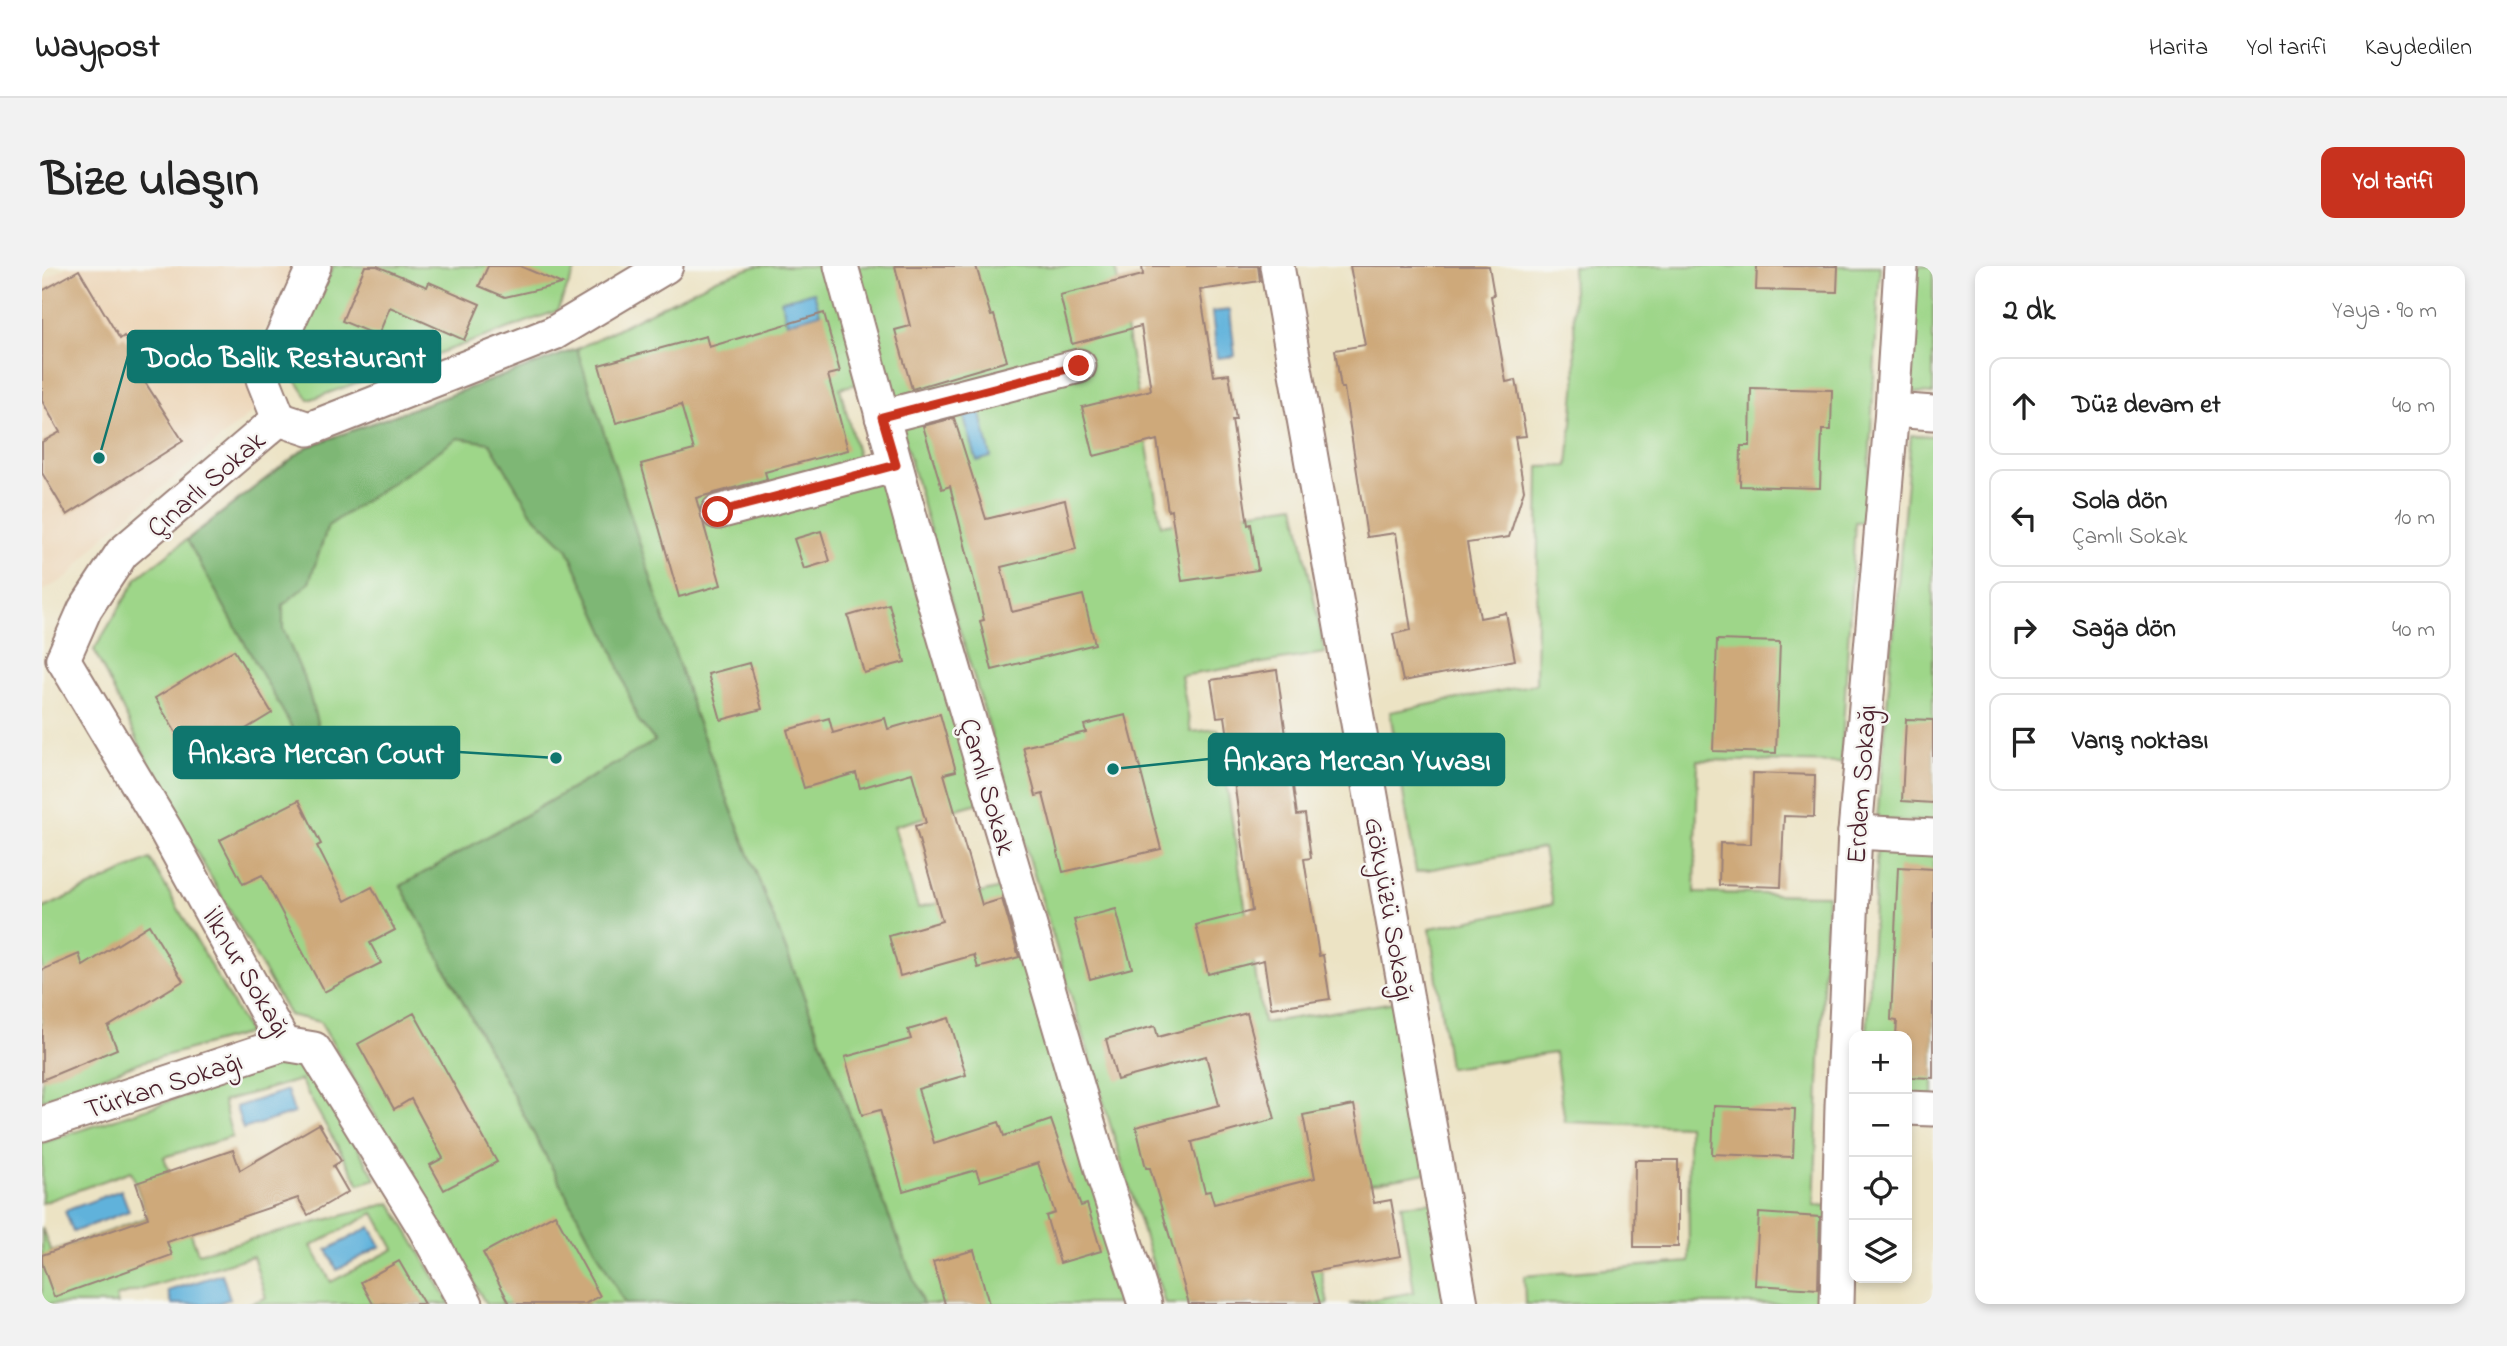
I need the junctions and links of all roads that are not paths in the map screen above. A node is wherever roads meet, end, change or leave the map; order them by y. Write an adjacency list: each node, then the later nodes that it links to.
1 (314, 266): 12 (street)
2 (613, 266): 7 (street)
3 (666, 266): 7 (street, Çınarlı Sokak)
4 (841, 266): 11 (street, Çamlı Sokak)
5 (1277, 266): 25 (street, Gökyüzü Sokağı)
6 (1901, 266): 9 (street, Erdem Sokağı)
7 (605, 303): 12 (street, Çınarlı Sokak)
8 (1079, 366): 11 (street)
9 (1892, 410): 10 (street); 16 (street, Erdem Sokağı)
10 (1933, 413)
11 (882, 417): 13 (street, Çamlı Sokak)
12 (279, 419): 15 (street, Çınarlı Sokak)
13 (896, 465): 14 (street); 24 (street, Çamlı Sokak)
14 (718, 512)
15 (53, 664): 18 (street, İlknur Sokağı)
16 (1855, 832): 17 (street); 19 (street, Erdem Sokağı)
17 (1933, 836)
18 (284, 1044): 22 (street, Türkan Sokağı); 23 (street, İlknur Sokağı)
19 (1848, 1106): 26 (street, Erdem Sokağı)
20 (1912, 1108): 21 (street)
21 (1933, 1109)
22 (42, 1124)
23 (466, 1304)
24 (1145, 1304)
25 (1461, 1304)
26 (1838, 1304)

